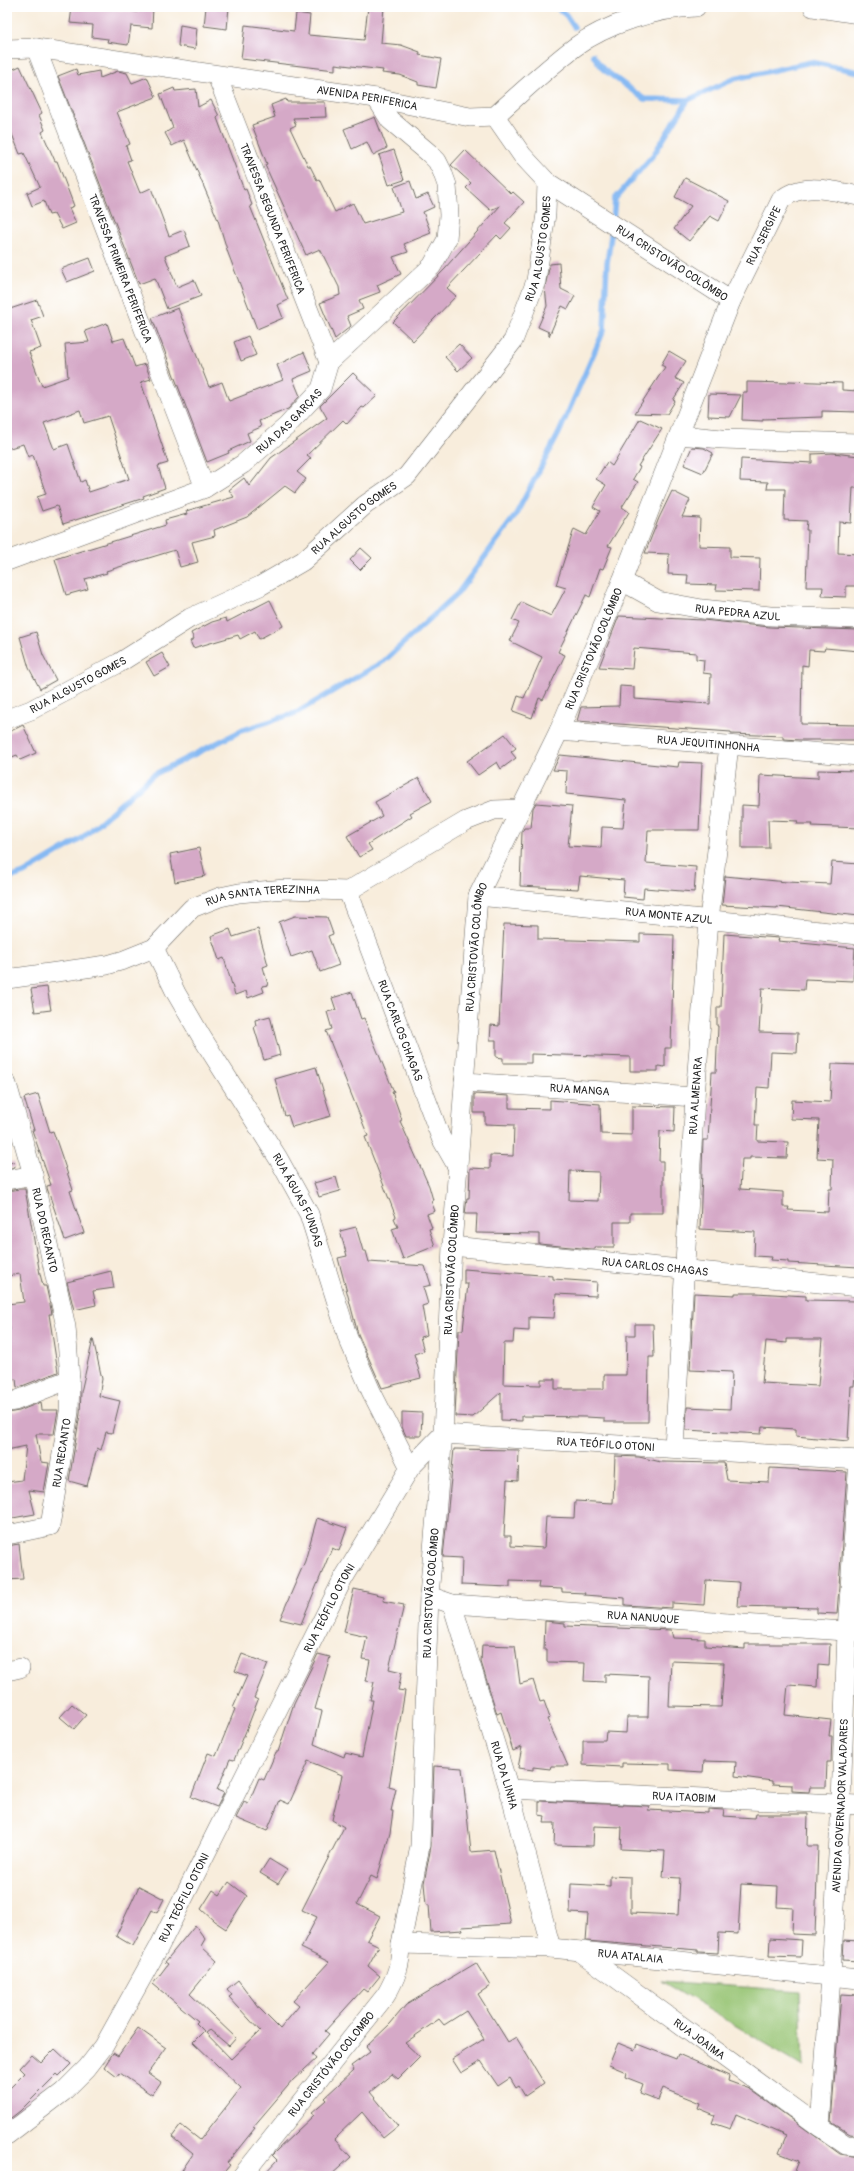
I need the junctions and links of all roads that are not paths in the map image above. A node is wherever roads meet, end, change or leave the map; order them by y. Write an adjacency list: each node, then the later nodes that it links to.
1 (696, 7): 8 (street)
2 (813, 7): 3 (street)
3 (859, 14)
4 (36, 48): 5 (street, AVENIDA PERIFERICA); 6 (street, AVENIDA PERIFERICA); 15 (street, TRAVESSA PRIMEIRA PERIFERICA)
5 (7, 49)
6 (217, 76): 7 (street, AVENIDA PERIFERICA); 12 (street, TRAVESSA SEGUNDA PERIFERICA)
7 (376, 98): 8 (street, AVENIDA PERIFERICA); 12 (street)
8 (495, 116): 9 (street, RUA CRISTOVÃO COLÔMBO)
9 (548, 182): 11 (street, RUA CRISTOVÃO COLÔMBO); 19 (street, RUA ALGUSTO GOMES)
10 (859, 196): 11 (street, RUA SERGIPE)
11 (731, 301): 13 (street, RUA CRISTOVÃO COLÔMBO)
12 (328, 362): 15 (street, RUA DAS GARÇAS)
13 (680, 435): 14 (street); 17 (street, RUA CRISTOVÃO COLÔMBO)
14 (859, 443)
15 (204, 488): 16 (street, RUA DAS GARÇAS)
16 (9, 555)
17 (622, 581): 18 (street, RUA PEDRA AZUL); 20 (street, RUA CRISTOVÃO COLÔMBO)
18 (859, 619)
19 (7, 719)
20 (558, 731): 21 (street, RUA JEQUITINHONHA); 23 (street, RUA CRISTOVÃO COLÔMBO)
21 (729, 744): 22 (street, RUA JEQUITINHONHA); 26 (street, RUA ALMENARA)
22 (859, 756)
23 (520, 808): 24 (street); 25 (street, RUA CRISTOVÃO COLÔMBO)
24 (348, 890): 28 (street, RUA SANTA TEREZINHA); 33 (street, RUA CARLOS CHAGAS)
25 (478, 896): 26 (street, RUA MONTE AZUL); 30 (street, RUA CRISTOVÃO COLÔMBO)
26 (709, 920): 27 (street, RUA MONTE AZUL); 32 (street, RUA ALMENARA)
27 (859, 934)
28 (154, 948): 29 (street, RUA SANTA TEREZINHA); 44 (street, RUA ÁGUAS FUNDAS)
29 (7, 979)
30 (464, 1082): 32 (street, RUA MANGA); 33 (street, RUA CRISTOVÃO COLÔMBO)
31 (7, 1084): 34 (street, RUA DO RECANTO)
32 (695, 1097): 37 (street, RUA ALMENARA)
33 (458, 1168): 36 (street, RUA CRISTOVÃO COLÔMBO)
34 (33, 1175): 35 (street); 39 (street, RUA DO RECANTO)
35 (7, 1180)
36 (452, 1246): 37 (street, RUA CARLOS CHAGAS); 41 (street, RUA CRISTOVÃO COLÔMBO)
37 (684, 1270): 38 (street, RUA CARLOS CHAGAS); 42 (street, RUA ALMENARA)
38 (859, 1287)
39 (70, 1379): 40 (street); 45 (street, RUA RECANTO)
40 (7, 1402)
41 (443, 1434): 42 (street, RUA TEÓFILO OTONI); 44 (street, RUA TEÓFILO OTONI); 46 (street, RUA CRISTOVÃO COLÔMBO)
42 (674, 1447): 43 (street, RUA TEÓFILO OTONI)
43 (859, 1460): 48 (street, AVENIDA GOVERNADOR VALADARES)
44 (410, 1468): 57 (street, RUA TEÓFILO OTONI)
45 (7, 1535)
46 (429, 1596): 47 (street, RUA NANUQUE); 51 (street, RUA CRISTOVÃO COLÔMBO)
47 (452, 1604): 48 (street, RUA NANUQUE); 49 (street, RUA DA LINHA)
48 (853, 1631): 50 (street, AVENIDA GOVERNADOR VALADARES)
49 (509, 1789): 50 (street, RUA ITAOBIM); 52 (street, RUA DA LINHA)
50 (850, 1804): 54 (street, AVENIDA GOVERNADOR VALADARES)
51 (401, 1944): 52 (street, RUA ATALAIA); 59 (street, RUA CRISTÓVÃO COLOMBO)
52 (551, 1948): 53 (street, RUA ATALAIA)
53 (579, 1951): 54 (street, RUA ATALAIA); 56 (street, RUA JOAIMA)
54 (831, 1976): 55 (street, RUA ATALAIA); 56 (street, AVENIDA GOVERNADOR VALADARES)
55 (859, 1979)
56 (820, 2127): 58 (street, RUA JOAIMA)
57 (7, 2135)
58 (853, 2145)
59 (242, 2176)

